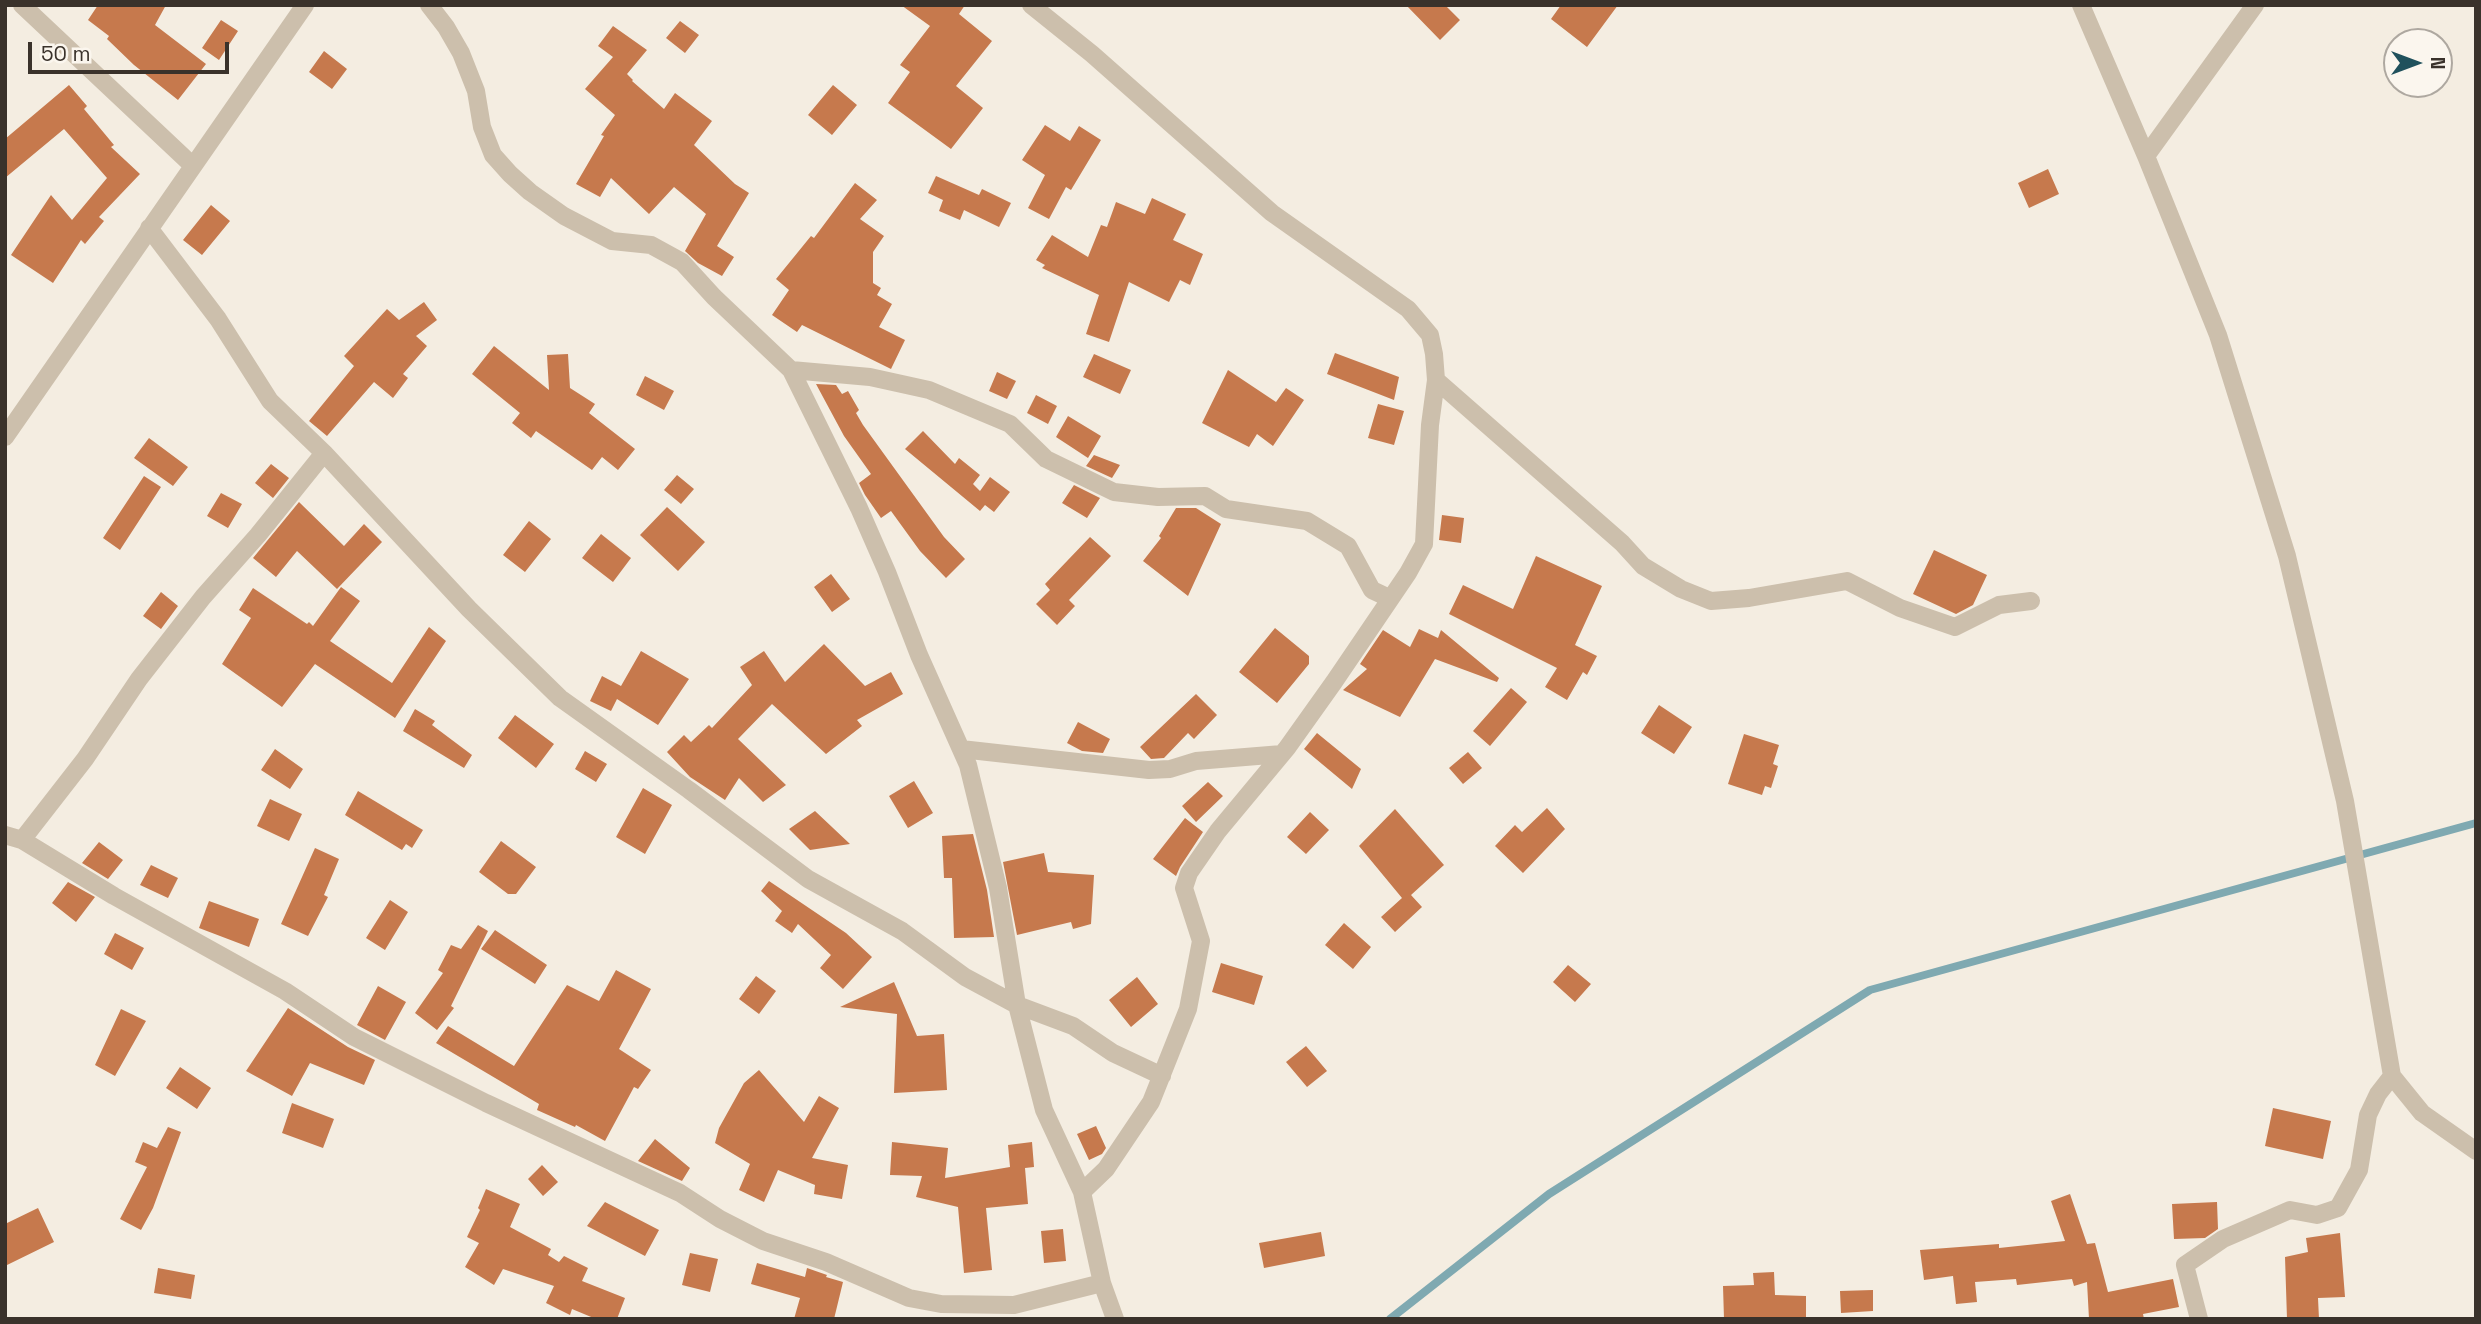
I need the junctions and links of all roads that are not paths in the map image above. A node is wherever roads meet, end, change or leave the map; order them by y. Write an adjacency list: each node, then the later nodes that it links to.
1 (22, 5): 8 (street)
2 (305, 5): 8 (street)
3 (429, 5): 10 (street)
4 (1031, 5): 11 (street)
5 (2081, 5): 7 (street)
6 (2255, 5): 7 (street)
7 (2146, 156): 21 (street)
8 (192, 165): 9 (street)
9 (149, 228): 12 (street); 13 (street)
10 (791, 370): 14 (street); 16 (street)
11 (1436, 380): 14 (street); 15 (street)
12 (5, 437)
13 (324, 453): 18 (street); 19 (street)
14 (1389, 598): 17 (street)
15 (2031, 601)
16 (961, 749): 17 (street); 19 (street)
17 (1282, 754): 20 (street)
18 (14, 837): 24 (street)
19 (1017, 1005): 20 (street); 23 (street)
20 (1161, 1076): 23 (street)
21 (2392, 1076): 22 (street); 26 (street)
22 (2476, 1151)
23 (1082, 1192): 24 (street)
24 (1102, 1283): 25 (street)
25 (1115, 1319)
26 (2199, 1319)

